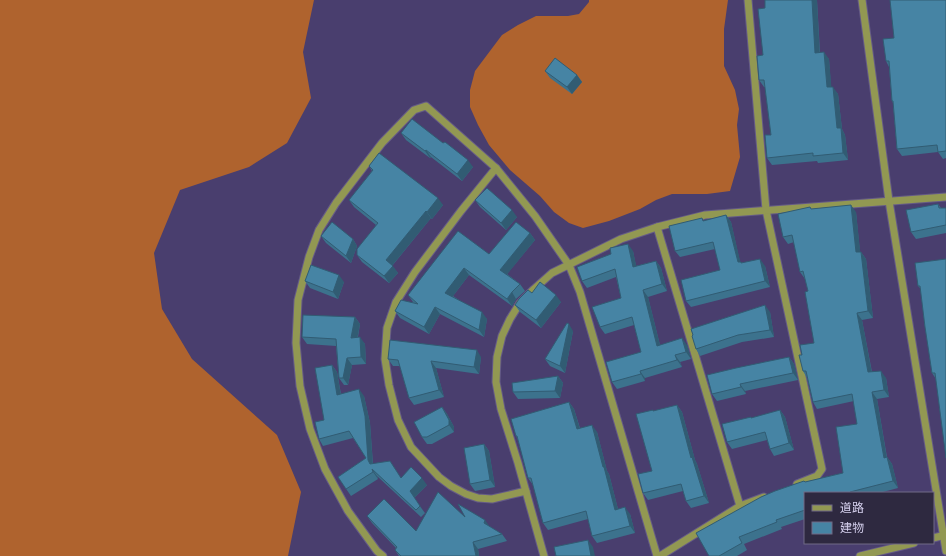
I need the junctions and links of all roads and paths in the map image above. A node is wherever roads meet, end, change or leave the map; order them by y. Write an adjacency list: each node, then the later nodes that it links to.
1 (748, 0): 6 (street)
2 (862, 0): 5 (street)
3 (496, 168): 8 (street); 10 (street); 17 (street)
4 (946, 197): 5 (street)
5 (889, 202): 6 (street); 13 (street)
6 (766, 210): 7 (street); 9 (street)
7 (658, 227): 8 (street); 12 (street)
8 (569, 265): 10 (street); 19 (street)
9 (789, 487)
10 (526, 491): 18 (street)
11 (768, 495): 12 (street)
12 (740, 506): 20 (street)
13 (945, 536): 14 (street); 16 (street)
14 (934, 538)
15 (910, 544): 21 (street)
16 (946, 551)
17 (383, 556)
18 (544, 556)
19 (657, 556)
20 (660, 556)
21 (860, 556)

